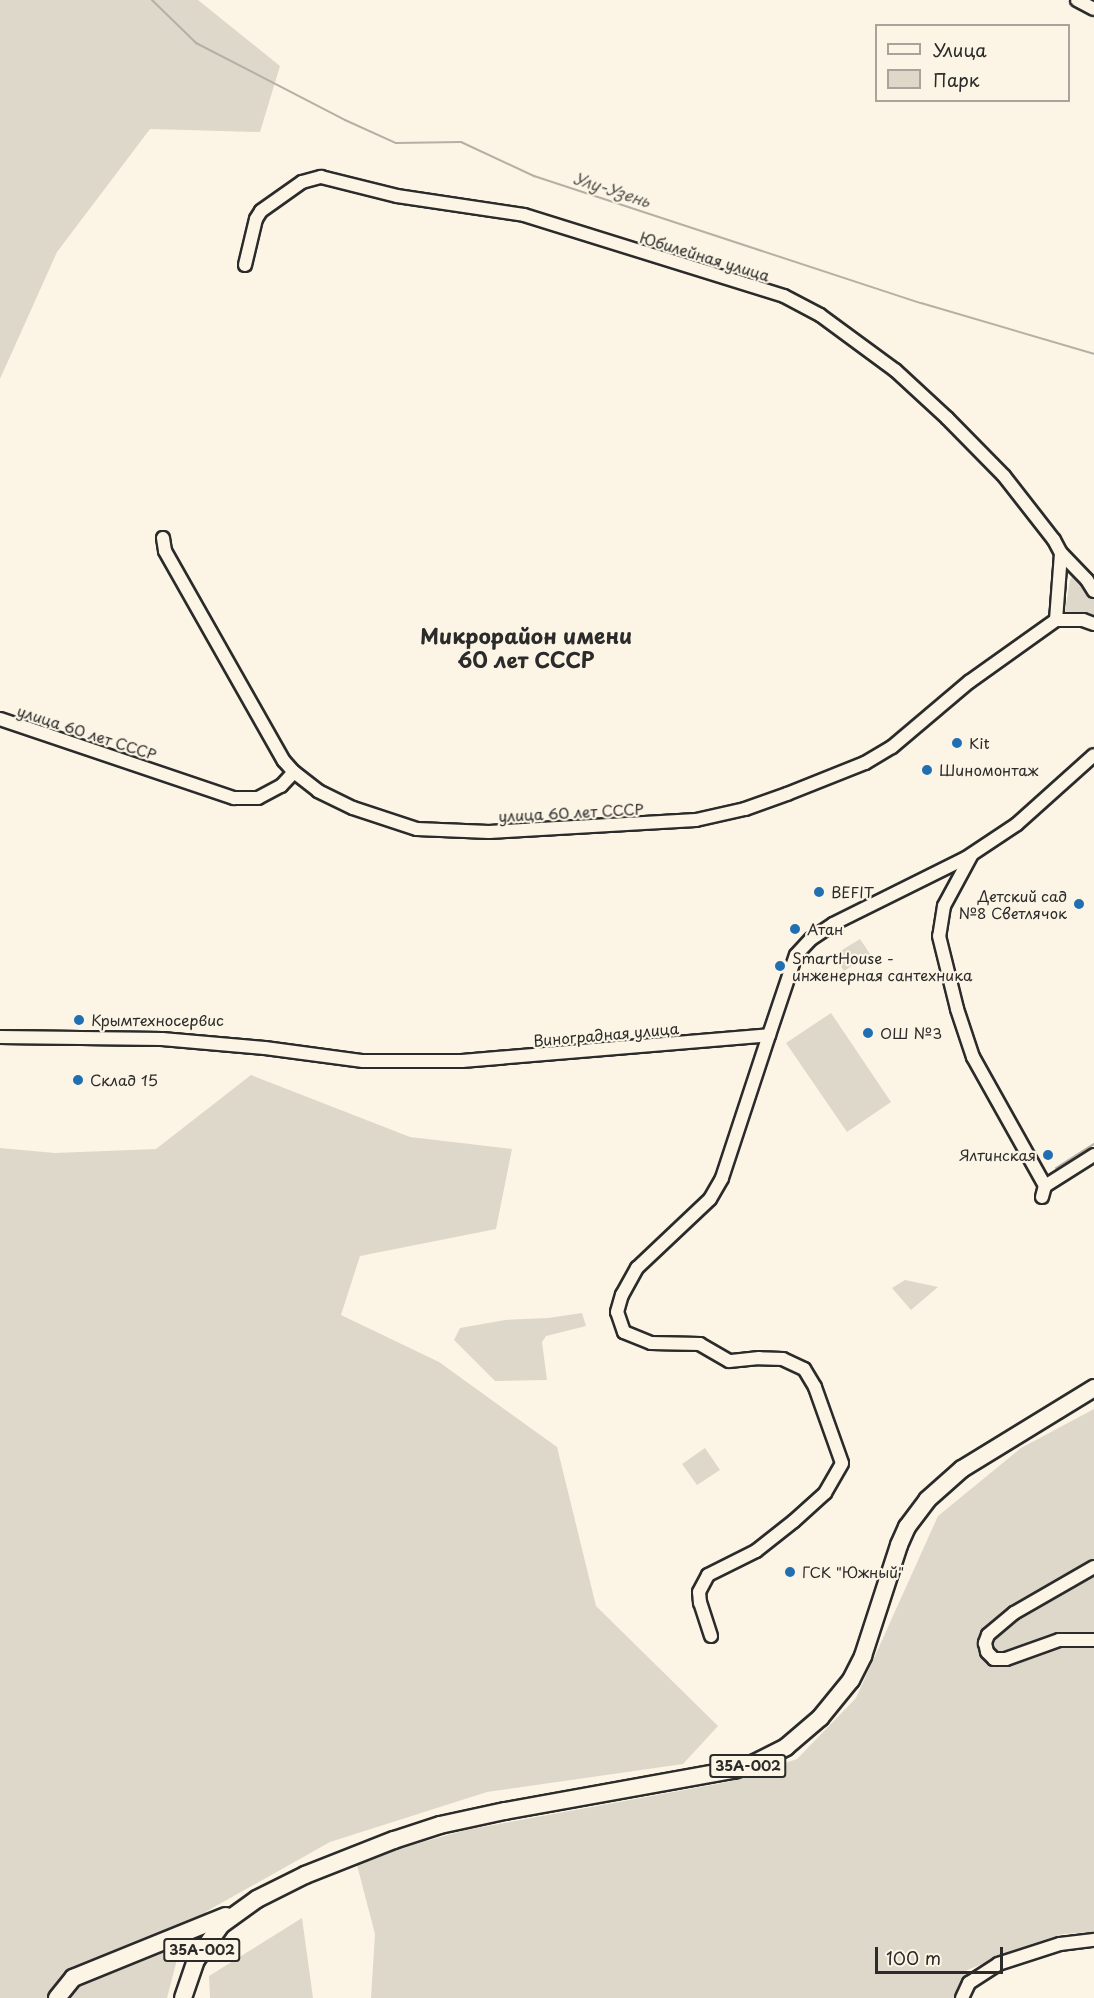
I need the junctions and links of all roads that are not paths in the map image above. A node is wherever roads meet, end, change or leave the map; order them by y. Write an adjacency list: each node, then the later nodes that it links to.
1 (1077, 0): 2 (street)
2 (1094, 9)
3 (245, 265): 5 (street, Юбилейная улица)
4 (163, 538): 11 (street)
5 (1061, 553): 6 (street, Юбилейная улица); 7 (street)
6 (1094, 591)
7 (1056, 620): 8 (street); 11 (street, улица 60 лет СССР)
8 (1094, 624)
9 (0, 719): 11 (street, улица 60 лет СССР)
10 (1094, 755): 12 (street)
11 (294, 772)
12 (973, 853): 13 (street); 15 (street)
13 (769, 1035): 14 (street, Виноградная улица); 18 (street)
14 (0, 1037)
15 (1094, 1155)
16 (1094, 1388): 20 (highway, 35А-002)
17 (1094, 1567): 19 (street)
18 (711, 1636)
19 (1094, 1640)
20 (238, 1911): 22 (highway); 23 (highway, 35А-002)
21 (1094, 1940): 24 (street)
22 (57, 1998)
23 (183, 1998)
24 (962, 1998)

